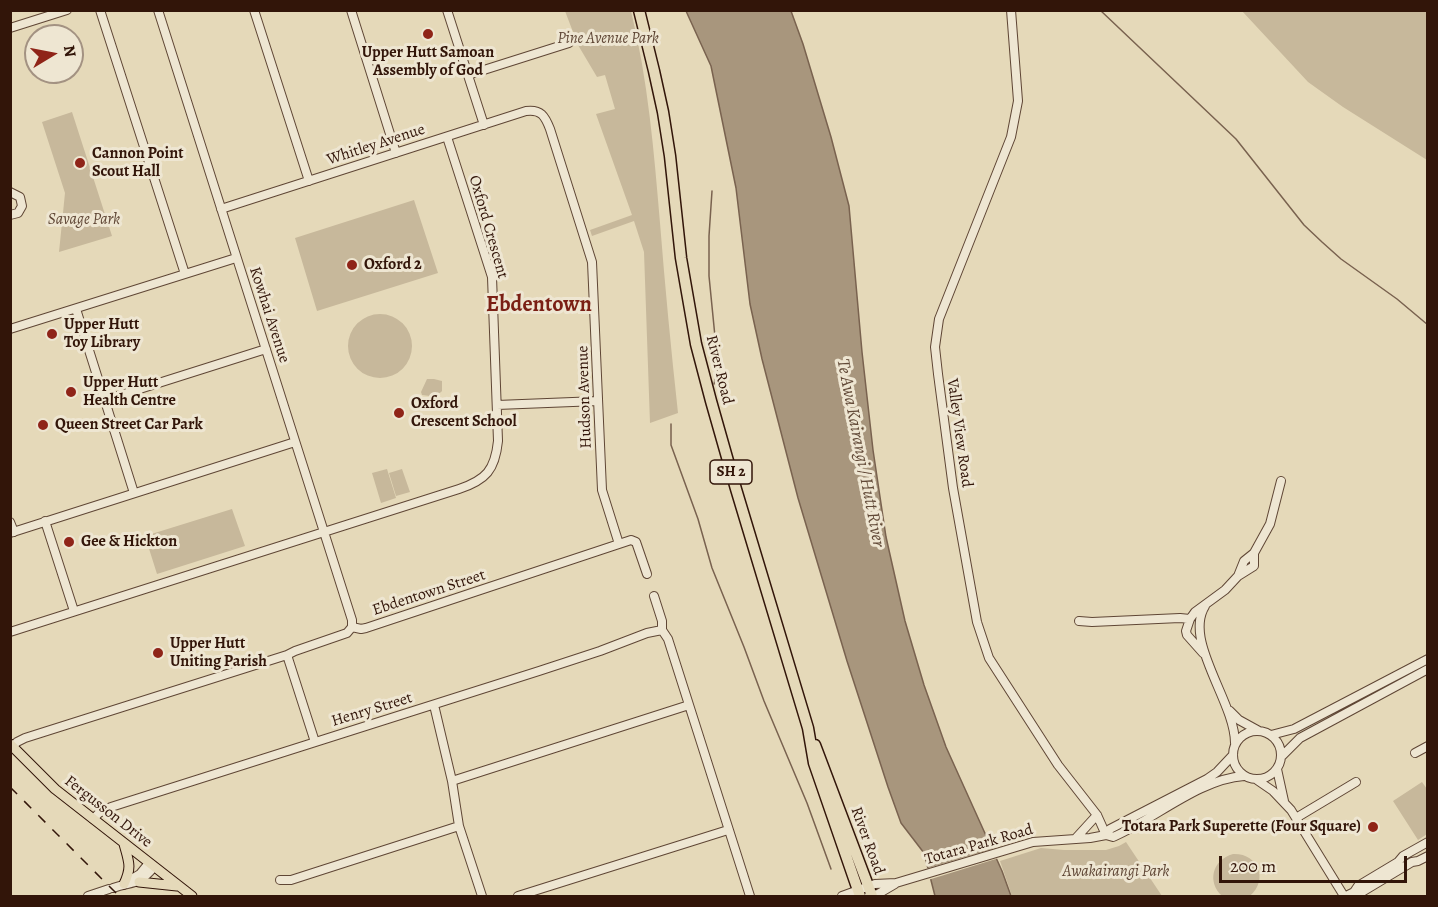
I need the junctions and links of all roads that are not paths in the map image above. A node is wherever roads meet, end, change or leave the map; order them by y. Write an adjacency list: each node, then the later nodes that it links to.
1 (67, 10): 9 (street)
2 (100, 10): 21 (street)
3 (158, 10): 18 (street, Kowhai Avenue)
4 (254, 10): 16 (street)
5 (351, 10): 15 (street)
6 (447, 10): 11 (street)
7 (639, 10): 52 (highway, River Road / SH 2)
8 (1011, 10): 68 (street, Valley View Road)
9 (10, 28)
10 (569, 43): 11 (street)
11 (468, 75): 13 (street)
12 (540, 112): 13 (street, Whitley Avenue); 26 (street, Hudson Avenue)
13 (484, 125): 14 (street, Whitley Avenue)
14 (447, 137): 15 (street, Whitley Avenue); 27 (street, Oxford Crescent)
15 (396, 153): 16 (street, Whitley Avenue)
16 (309, 181): 18 (street, Whitley Avenue)
17 (10, 192): 19 (street)
18 (221, 209): 20 (street, Kowhai Avenue)
19 (10, 215)
20 (236, 258): 21 (street); 24 (street, Kowhai Avenue)
21 (185, 274): 22 (street)
22 (76, 309): 23 (street); 25 (street)
23 (10, 329)
24 (266, 349): 25 (street); 28 (street, Kowhai Avenue)
25 (105, 400): 30 (street)
26 (598, 401): 27 (street); 35 (street, Hudson Avenue)
27 (497, 405): 34 (street, Oxford Crescent)
28 (295, 442): 30 (street); 34 (street, Kowhai Avenue)
29 (1281, 481): 38 (street)
30 (134, 493): 31 (street)
31 (45, 521): 33 (street); 39 (street)
32 (10, 522): 33 (street)
33 (12, 532)
34 (324, 532): 39 (street, Oxford Crescent); 42 (street, Kowhai Avenue)
35 (619, 544): 36 (street); 42 (street, Ebdentown Street)
36 (647, 574)
37 (654, 596): 43 (street)
38 (1205, 606): 40 (street); 45 (street)
39 (74, 611): 44 (street, Oxford Crescent)
40 (1190, 619): 41 (street); 45 (street)
41 (1079, 621)
42 (352, 627): 46 (street, Ebdentown Street)
43 (662, 630): 49 (street, Henry Street); 50 (street)
44 (10, 632)
45 (1203, 653): 51 (street)
46 (286, 655): 55 (street); 56 (street, Ebdentown Street)
47 (1428, 659): 54 (street)
48 (1428, 669): 61 (street)
49 (434, 705): 55 (street, Henry Street); 65 (street)
50 (689, 705): 65 (street); 72 (street)
51 (1227, 707): 53 (street); 57 (street)
52 (808, 728): 83 (highway, River Road / SH 2); 84 (highway, River Road / SH 2)
53 (1259, 731): 54 (street); 57 (street)
54 (1271, 735): 61 (street)
55 (315, 742): 70 (street, Henry Street)
56 (12, 745): 70 (main road, Fergusson Drive)
57 (1235, 746): 60 (street)
58 (1428, 746): 59 (street)
59 (1415, 753)
60 (1233, 754): 63 (street); 73 (street, Totara Park Road)
61 (1282, 756): 62 (street)
62 (1277, 769): 64 (street); 67 (street)
63 (1245, 776): 64 (street); 73 (street, Totara Park Road)
64 (1257, 780): 67 (street)
65 (452, 782): 71 (street)
66 (1356, 782): 69 (street)
67 (1284, 801): 69 (street)
68 (1097, 814): 73 (street, Valley View Road); 74 (street)
69 (1296, 818): 85 (street)
70 (93, 819): 76 (main road, Fergusson Drive)
71 (459, 826): 79 (street); 88 (street)
72 (728, 830): 89 (street); 90 (street)
73 (1106, 835): 74 (street, Totara Park Road)
74 (1076, 838): 84 (street, Totara Park Road)
75 (1428, 842): 85 (street)
76 (123, 843): 78 (main road, Fergusson Drive); 81 (main road)
77 (1428, 856): 85 (street)
78 (151, 865): 80 (street); 81 (street); 82 (main road, Fergusson Drive)
79 (280, 880)
80 (138, 882): 81 (street); 82 (main road)
81 (126, 884): 86 (street)
82 (179, 886): 87 (main road, Fergusson Drive)
83 (858, 894): 84 (street, Totara Park Road); 91 (street, Totara Park Road)
84 (870, 894)
85 (1348, 895)
86 (88, 897)
87 (192, 897)
88 (482, 897)
89 (518, 897)
90 (750, 897)
91 (842, 897)

